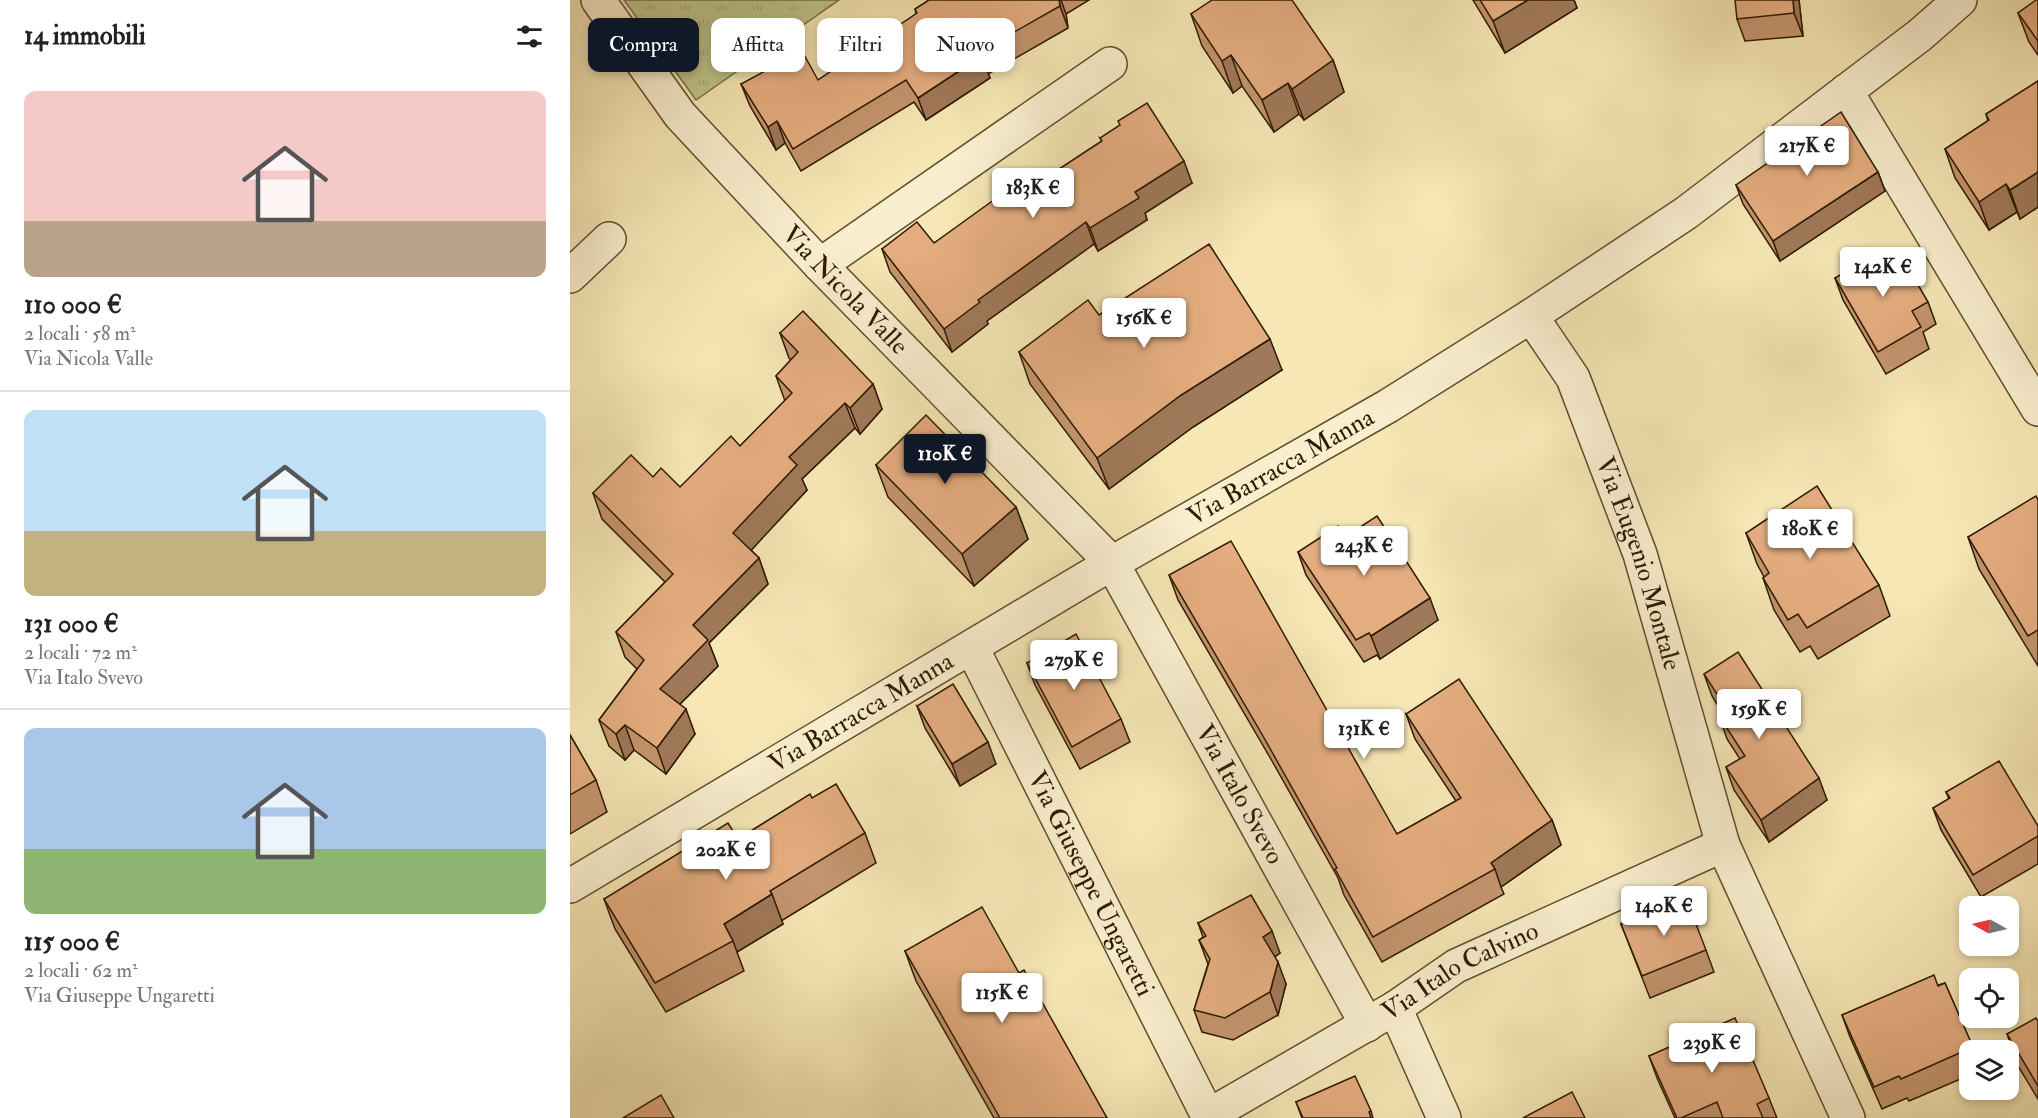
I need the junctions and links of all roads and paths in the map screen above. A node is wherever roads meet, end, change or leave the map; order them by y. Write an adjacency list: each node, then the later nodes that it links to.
1 (598, 0): 6 (street, Via Nicola Valle)
2 (1960, 0): 4 (street, Via Barracca Manna)
3 (1110, 64): 6 (street)
4 (1846, 91): 8 (street, Via Barracca Manna); 9 (street)
5 (609, 239): 7 (street)
6 (820, 265): 10 (street, Via Nicola Valle)
7 (570, 276)
8 (1531, 316): 10 (street, Via Barracca Manna); 12 (street, Via Eugenio Montale)
9 (2038, 409)
10 (1112, 563): 11 (street, Via Barracca Manna); 15 (street, Via Italo Svevo)
11 (972, 648): 13 (street, Via Barracca Manna); 16 (street, Via Giuseppe Ungaretti)
12 (1723, 845): 14 (street, Via Italo Calvino); 18 (street, Via Eugenio Montale)
13 (570, 886)
14 (1395, 1008): 15 (street, Via Italo Calvino); 17 (street)
15 (1367, 1025): 16 (street, Via Italo Calvino)
16 (1209, 1117)
17 (1444, 1118)
18 (1848, 1118)

